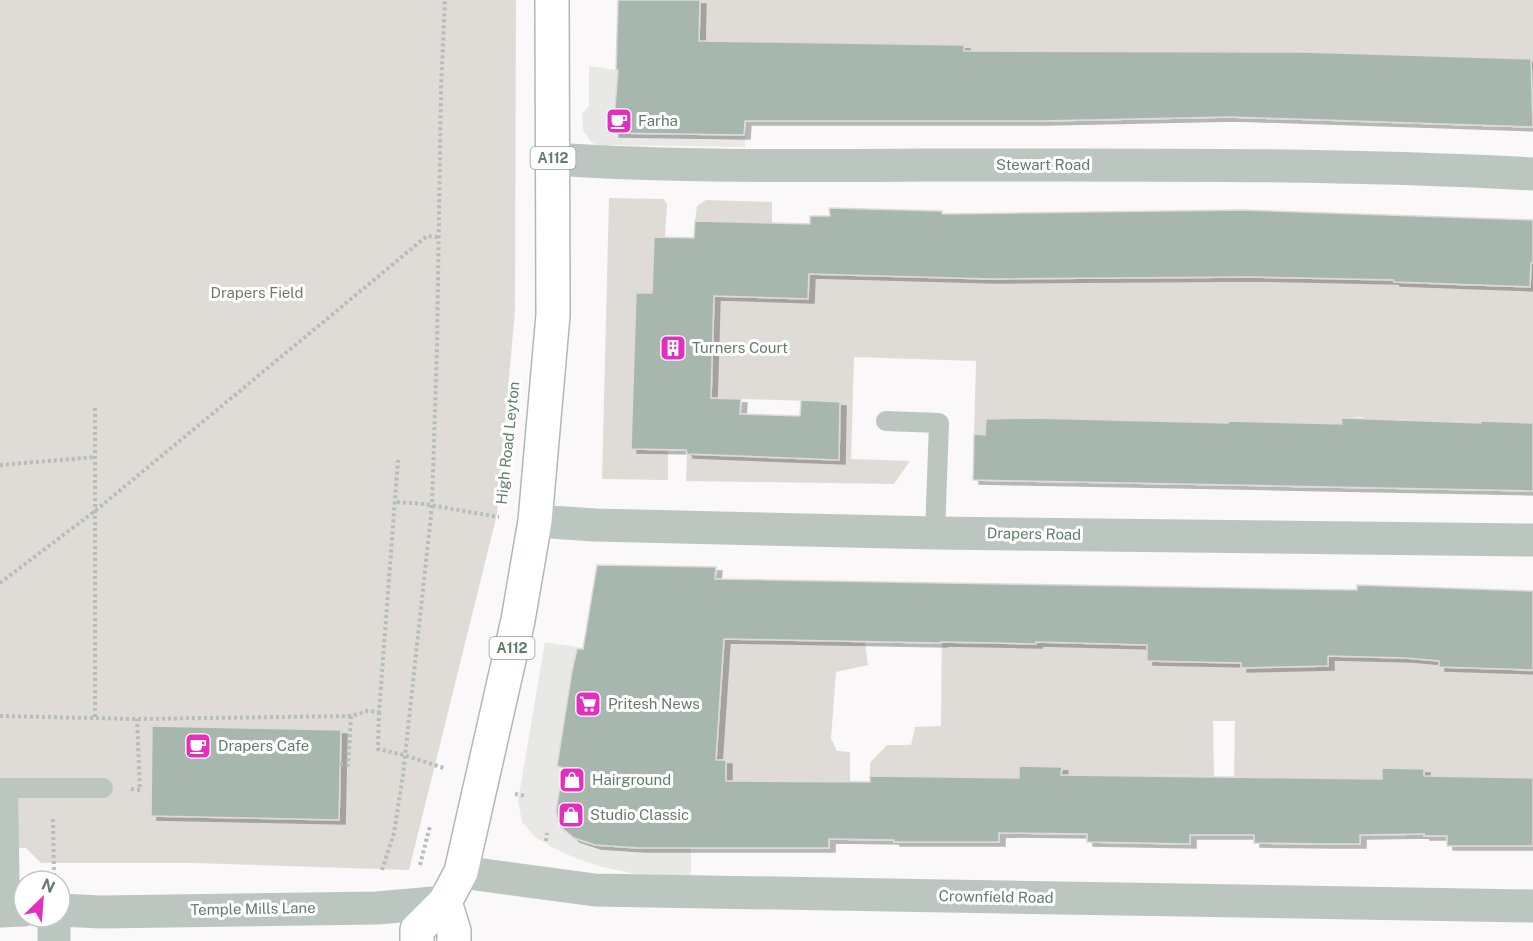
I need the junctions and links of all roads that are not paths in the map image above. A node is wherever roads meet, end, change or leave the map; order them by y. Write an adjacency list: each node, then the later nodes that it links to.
1 (552, 0): 2 (main road, A112)
2 (553, 159): 3 (street, Stewart Road); 5 (main road, A112)
3 (1533, 174)
4 (886, 421): 6 (lane)
5 (535, 521): 6 (street, Drapers Road); 10 (main road, A112)
6 (935, 532): 7 (street, Drapers Road)
7 (1533, 540)
8 (4, 788): 9 (lane); 13 (lane)
9 (104, 788)
10 (461, 872): 11 (main road, A112); 12 (street, Crownfield Road)
11 (445, 902): 14 (street, Temple Mills Lane); 15 (main road, A112); 16 (main road)
12 (1533, 906)
13 (11, 910)
14 (72, 911)
15 (417, 941)
16 (454, 941)

